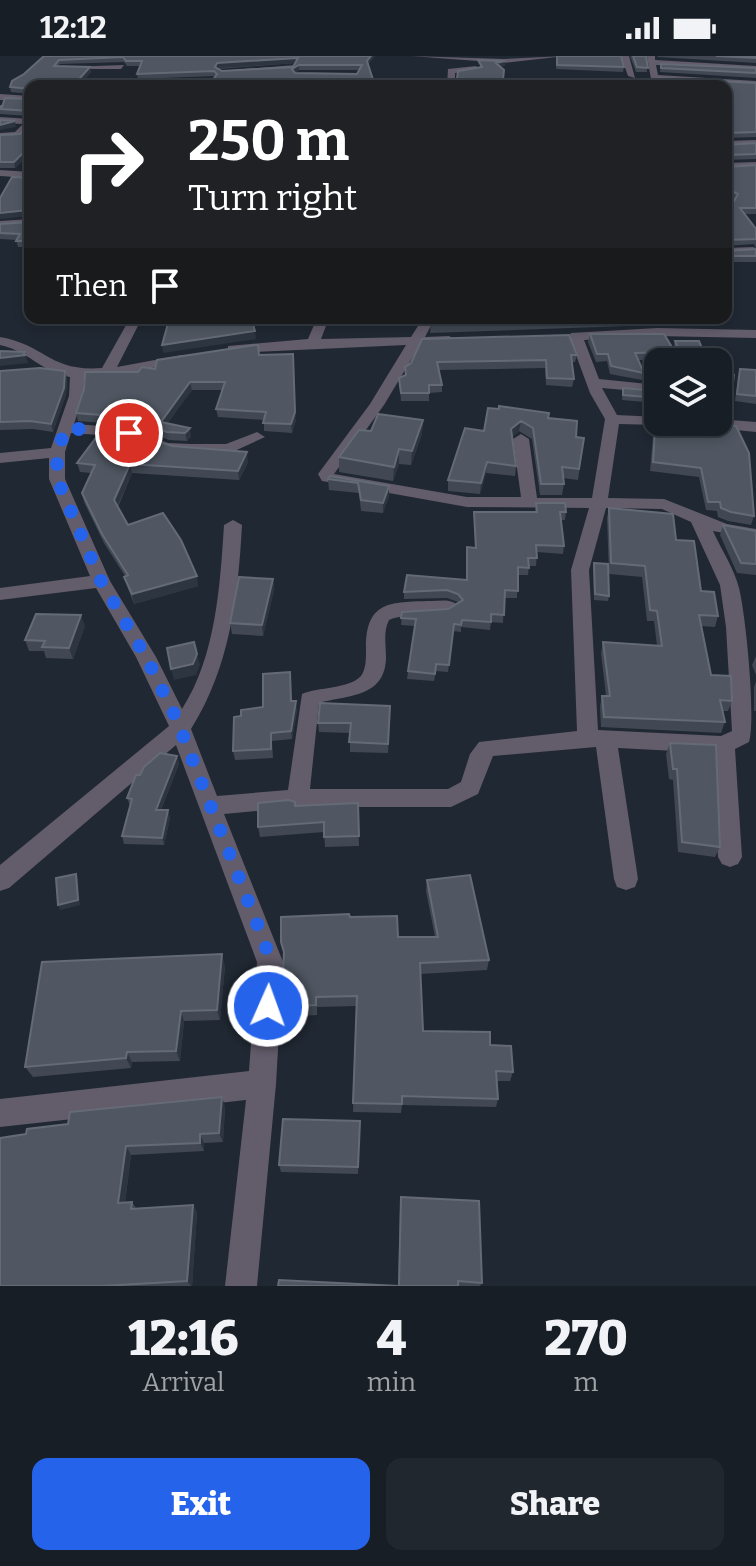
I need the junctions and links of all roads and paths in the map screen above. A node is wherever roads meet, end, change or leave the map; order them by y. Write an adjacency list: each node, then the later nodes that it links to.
1 (89, 56): 14 (street)
2 (128, 56): 11 (street)
3 (292, 56): 15 (street)
4 (415, 56): 8 (street)
5 (561, 56): 10 (street)
6 (625, 56): 16 (street)
7 (222, 57): 15 (street)
8 (454, 57): 10 (street)
9 (652, 59): 12 (street); 20 (street)
10 (504, 61): 19 (street)
11 (121, 67): 14 (street); 17 (street)
12 (756, 68)
13 (61, 69): 14 (street)
14 (80, 69)
15 (222, 71): 18 (street)
16 (632, 76)
17 (129, 80)
18 (216, 80)
19 (451, 80)
20 (684, 80)
21 (732, 82): 22 (street)
22 (756, 83)
23 (0, 97): 24 (street)
24 (24, 99)
25 (0, 120): 26 (street)
26 (24, 122)
27 (24, 128): 28 (street)
28 (0, 136)
29 (732, 142): 30 (street)
30 (756, 143)
31 (756, 165): 32 (street)
32 (732, 166)
33 (0, 173): 34 (street)
34 (24, 179)
35 (24, 222): 36 (street)
36 (0, 224)
37 (754, 250): 38 (street)
38 (732, 251)
39 (133, 324): 52 (street)
40 (321, 324): 48 (street)
41 (425, 324): 46 (street)
42 (731, 324): 43 (street)
43 (737, 333): 44 (street); 54 (street)
44 (756, 334)
45 (469, 339): 46 (street)
46 (415, 340): 48 (street); 65 (street)
47 (0, 341): 53 (street)
48 (313, 343): 49 (street)
49 (222, 351)
50 (200, 355): 52 (street)
51 (25, 370): 53 (street)
52 (108, 370): 53 (street)
53 (65, 371): 60 (street)
54 (594, 383): 55 (street); 56 (street)
55 (644, 388)
56 (612, 419): 57 (street); 66 (street)
57 (644, 420)
58 (732, 424): 59 (street)
59 (756, 427)
60 (66, 428): 61 (street); 63 (street)
61 (257, 437)
62 (521, 439): 65 (street)
63 (57, 452): 64 (street); 70 (street)
64 (0, 458)
65 (530, 504): 66 (street)
66 (599, 505): 67 (street); 74 (street)
67 (699, 520): 69 (street); 75 (street)
68 (233, 525): 73 (street)
69 (756, 534)
70 (101, 581): 71 (street); 73 (street)
71 (0, 594)
72 (450, 607): 76 (street)
73 (179, 730): 77 (street); 80 (street)
74 (597, 738): 75 (street); 76 (street); 79 (street)
75 (724, 745): 78 (street)
76 (298, 798): 77 (street)
77 (208, 806): 81 (street)
78 (730, 857)
79 (626, 879)
80 (0, 880)
81 (262, 1084): 82 (street); 83 (street)
82 (0, 1113)
83 (241, 1286)

